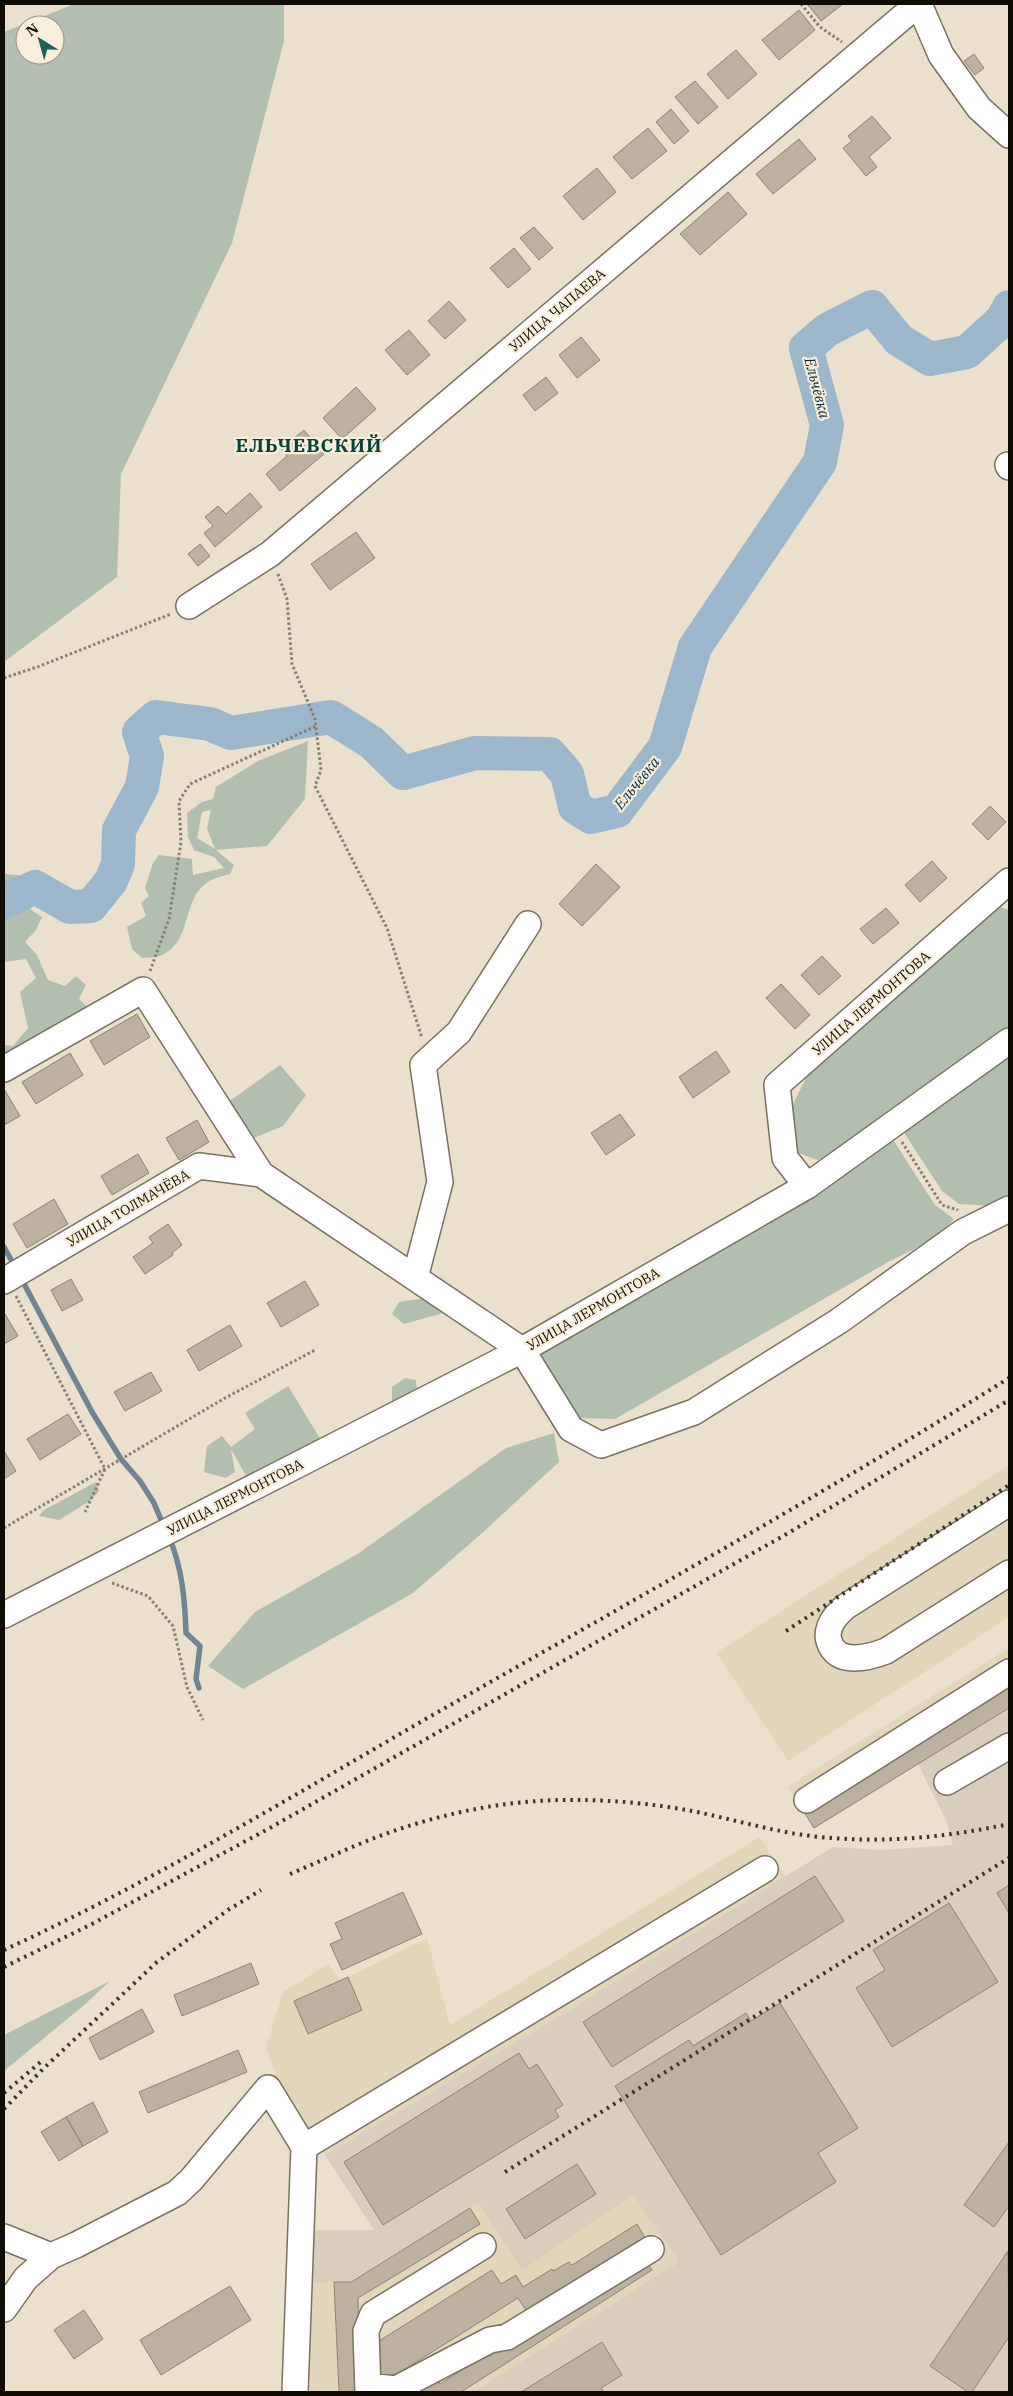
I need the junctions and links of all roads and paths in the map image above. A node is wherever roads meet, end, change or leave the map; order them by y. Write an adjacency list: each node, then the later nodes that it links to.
1 (801, 4): 3 (path)
2 (918, 4): 3 (street, УЛИЦА ЧАПАЕВА); 4 (street)
3 (859, 54): 5 (street, УЛИЦА ЧАПАЕВА)
4 (1009, 135)
5 (270, 554): 6 (street, УЛИЦА ЧАПАЕВА); 8 (path)
6 (189, 606): 7 (path)
7 (4, 678)
8 (316, 726): 11 (path); 13 (path)
9 (1009, 881): 17 (street, УЛИЦА ЛЕРМОНТОВА)
10 (528, 924): 13 (street)
11 (142, 990): 14 (street); 16 (street)
12 (1009, 1041): 15 (street)
13 (429, 1060): 20 (street)
14 (4, 1069)
15 (891, 1125): 17 (street); 19 (path)
16 (261, 1174): 20 (street); 21 (street, УЛИЦА ТОЛМАЧЁВА)
17 (807, 1186): 23 (street, УЛИЦА ЛЕРМОНТОВА)
18 (1009, 1209): 19 (street)
19 (986, 1220): 23 (street)
20 (414, 1278): 23 (street)
21 (6, 1280): 24 (path)
22 (315, 1350): 24 (path)
23 (522, 1350): 29 (street, УЛИЦА ЛЕРМОНТОВА)
24 (105, 1469): 26 (path); 27 (path)
25 (1009, 1503): 28 (street)
26 (85, 1512)
27 (4, 1528)
28 (1009, 1573)
29 (85, 1574): 30 (street, УЛИЦА ЛЕРМОНТОВА); 32 (path)
30 (4, 1615)
31 (1009, 1672): 35 (street)
32 (203, 1720)
33 (1009, 1746): 34 (street)
34 (947, 1782)
35 (807, 1800)
36 (765, 1869): 37 (street)
37 (304, 2147): 41 (street); 45 (street)
38 (4, 2237): 41 (street)
39 (483, 2246): 44 (street)
40 (651, 2249): 43 (street)
41 (51, 2256): 42 (street)
42 (4, 2309)
43 (407, 2388): 44 (street)
44 (368, 2389)
45 (295, 2392)

